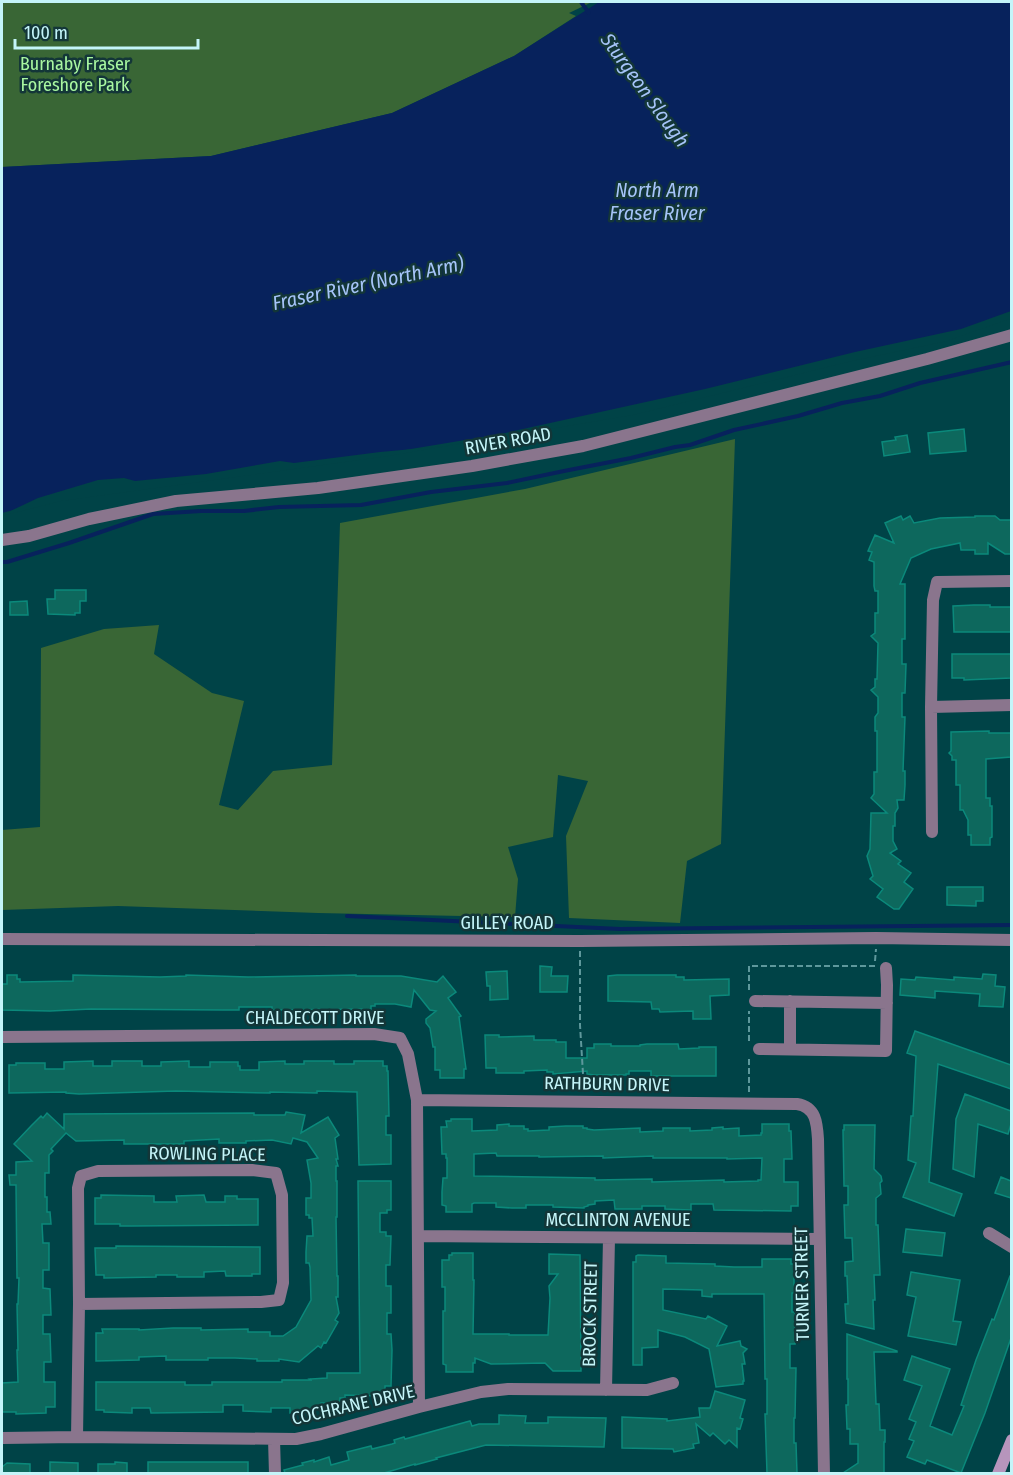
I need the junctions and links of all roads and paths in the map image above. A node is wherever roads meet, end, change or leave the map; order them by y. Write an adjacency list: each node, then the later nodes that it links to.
1 (1011, 335): 2 (street, RIVER ROAD)
2 (2, 540)
3 (1011, 581): 5 (street)
4 (1011, 705): 5 (street)
5 (932, 707): 6 (street)
6 (932, 832)
7 (2, 939): 9 (street, GILLEY ROAD)
8 (1011, 940): 9 (street, GILLEY ROAD)
9 (580, 941): 18 (path)
10 (886, 968): 13 (street)
11 (755, 1000): 12 (street)
12 (790, 1001): 13 (street); 16 (street)
13 (887, 1003): 16 (street)
14 (2, 1037): 17 (street, CHALDECOTT DRIVE)
15 (759, 1049): 16 (street)
16 (789, 1049)
17 (417, 1100): 18 (street, RATHBURN DRIVE); 21 (street, CHALDECOTT DRIVE)
18 (584, 1101): 19 (street, RATHBURN DRIVE)
19 (797, 1104): 23 (street, TURNER STREET)
20 (988, 1233): 24 (street)
21 (418, 1236): 22 (street, MCCLINTON AVENUE); 28 (street, CHALDECOTT DRIVE)
22 (609, 1238): 23 (street, MCCLINTON AVENUE); 27 (street, BROCK STREET)
23 (819, 1239): 34 (street, TURNER STREET)
24 (1011, 1247)
25 (79, 1304): 25 (street, ROWLING PLACE); 29 (street, ROWLING PLACE)
26 (674, 1383): 27 (street, COCHRANE DRIVE)
27 (606, 1390): 28 (street, COCHRANE DRIVE)
28 (419, 1407): 31 (street, COCHRANE DRIVE)
29 (77, 1437): 30 (street, COCHRANE DRIVE); 31 (street, COCHRANE DRIVE)
30 (2, 1438)
31 (274, 1439): 33 (street)
32 (1011, 1440): 35 (main road)
33 (275, 1473)
34 (824, 1473)
35 (998, 1473)

